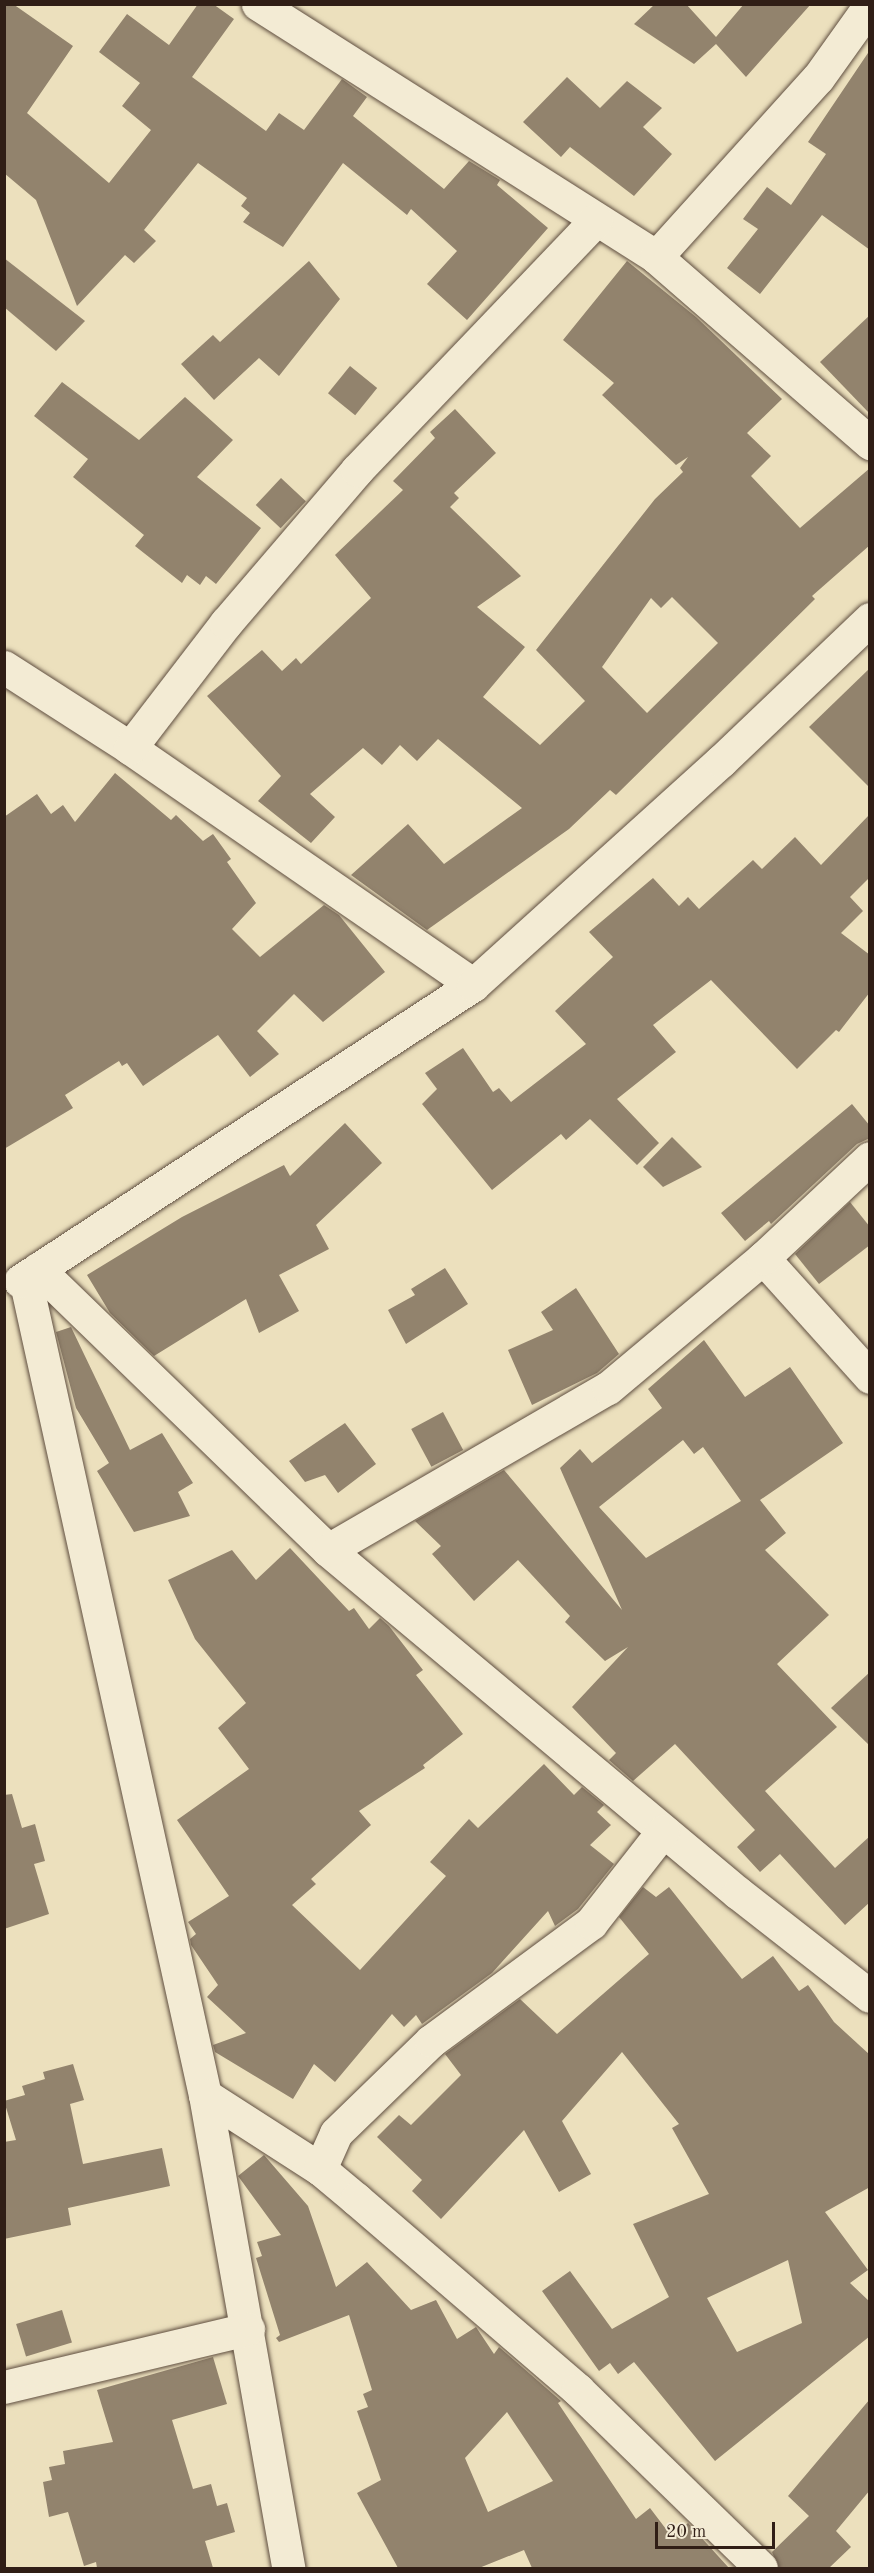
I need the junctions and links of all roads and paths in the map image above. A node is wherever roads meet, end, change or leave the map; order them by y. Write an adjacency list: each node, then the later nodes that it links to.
1 (258, 4): 3 (street)
2 (870, 5): 4 (street)
3 (596, 220): 4 (street); 8 (street)
4 (656, 257): 5 (street)
5 (870, 443)
6 (870, 619): 9 (street)
7 (4, 667): 8 (street)
8 (130, 748): 9 (street)
9 (473, 985): 12 (street)
10 (870, 1158): 11 (street)
11 (763, 1258): 13 (street); 14 (street)
12 (23, 1279): 14 (street); 17 (street)
13 (870, 1377)
14 (328, 1550): 15 (street)
15 (663, 1831): 16 (street); 18 (street)
16 (870, 1996)
17 (205, 2095): 18 (street); 19 (street)
18 (320, 2169): 22 (street)
19 (249, 2329): 20 (street); 21 (street)
20 (4, 2387)
21 (288, 2568)
22 (761, 2568)

